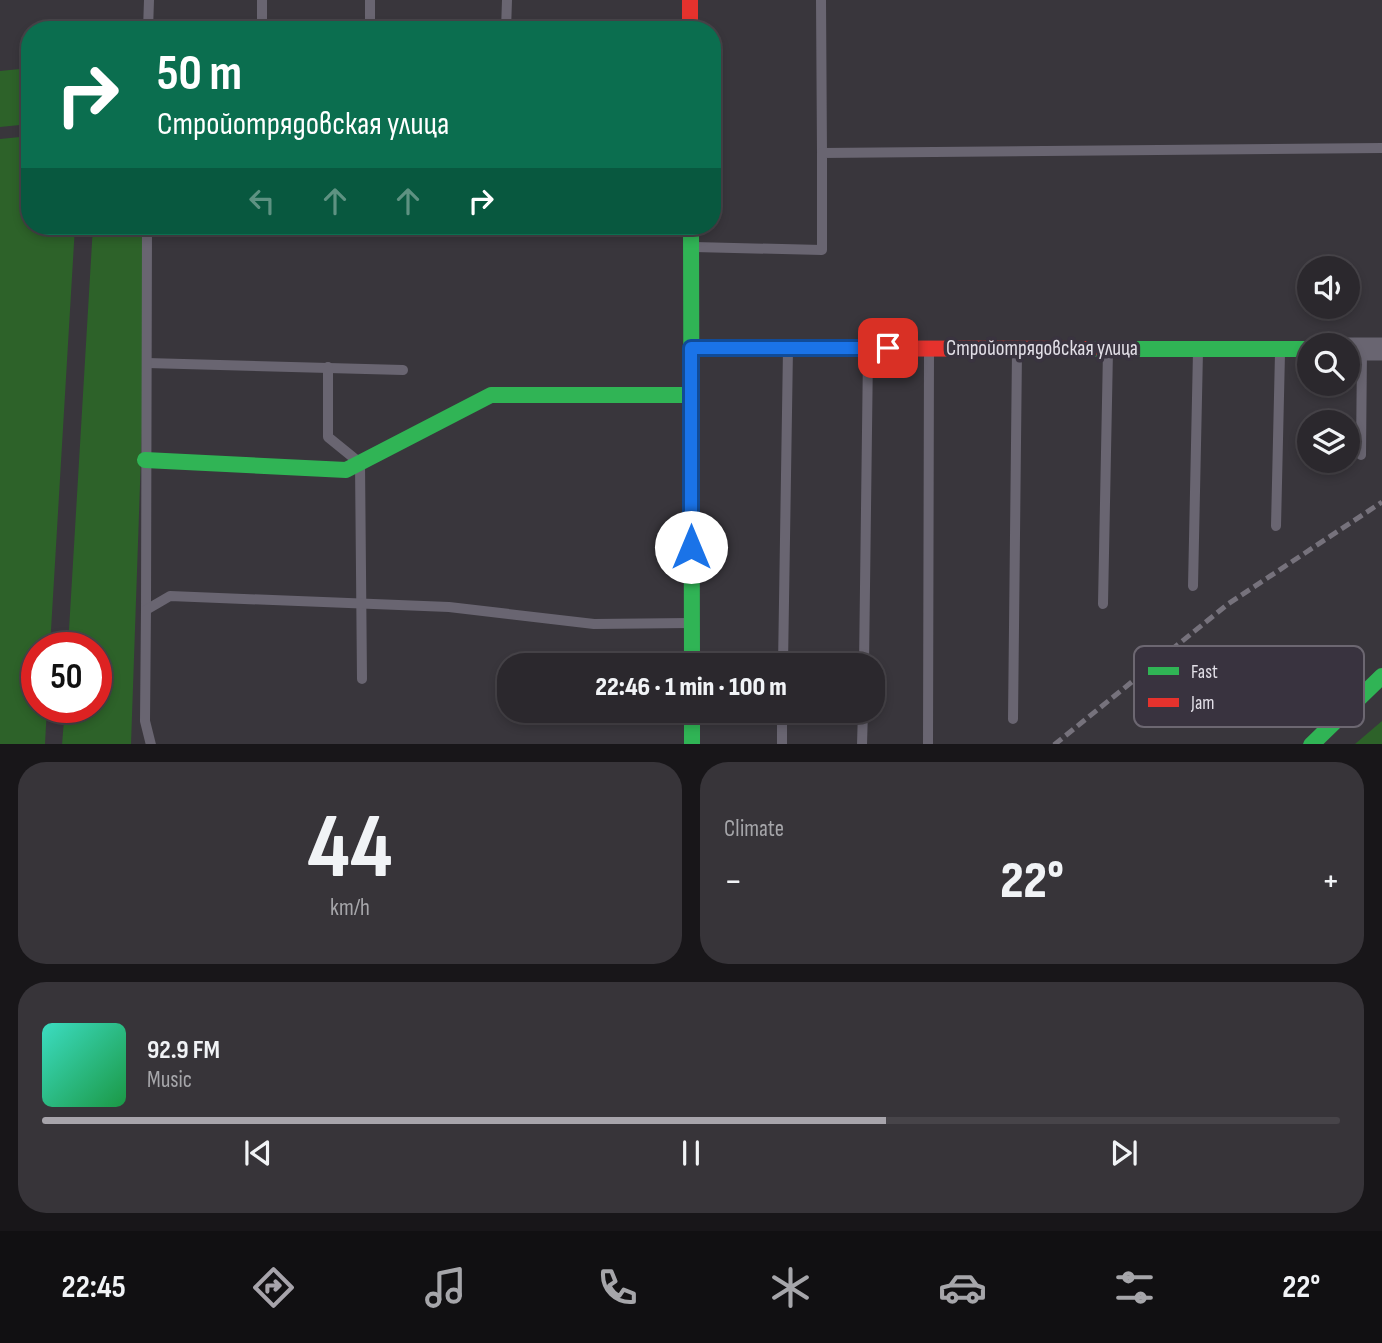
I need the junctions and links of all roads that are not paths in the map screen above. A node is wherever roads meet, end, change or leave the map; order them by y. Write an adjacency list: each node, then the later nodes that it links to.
1 (149, 0): 7 (lane)
2 (262, 0): 8 (lane)
3 (370, 0): 9 (lane)
4 (507, 0): 10 (lane)
5 (690, 0): 11 (street)
6 (821, 0): 13 (lane)
7 (148, 21)
8 (262, 21)
9 (370, 21)
10 (506, 21)
11 (690, 21)
12 (1382, 148): 13 (lane)
13 (822, 153): 16 (lane)
14 (147, 235): 27 (lane)
15 (691, 235): 16 (street)
16 (691, 247): 17 (street)
17 (691, 348): 18 (street, Стройотрядовская улица); 30 (street)
18 (788, 348): 19 (street, Стройотрядовская улица); 41 (lane)
19 (868, 348): 20 (street, Стройотрядовская улица); 42 (lane)
20 (929, 348): 21 (street, Стройотрядовская улица); 55 (lane)
21 (1017, 348): 22 (street, Стройотрядовская улица); 46 (lane)
22 (1108, 348): 23 (street, Стройотрядовская улица); 37 (lane)
23 (1198, 349): 24 (street, Стройотрядовская улица); 35 (lane)
24 (1280, 349): 25 (street, Стройотрядовская улица); 34 (lane)
25 (1297, 349)
26 (1364, 349): 31 (lane)
27 (147, 363): 28 (lane); 32 (lane)
28 (328, 367): 29 (lane); 33 (lane)
29 (403, 370)
30 (691, 394): 33 (street); 39 (street)
31 (1361, 455)
32 (145, 460): 33 (street); 38 (lane)
33 (360, 463): 36 (lane)
34 (1276, 526)
35 (1193, 586)
36 (360, 602): 38 (lane); 39 (lane); 44 (lane)
37 (1103, 604)
38 (146, 610): 51 (lane)
39 (692, 623): 40 (street)
40 (692, 653)
41 (783, 653)
42 (864, 653)
43 (1382, 676): 45 (street)
44 (362, 679)
45 (1364, 693)
46 (1013, 719)
47 (692, 723): 52 (street)
48 (782, 723): 53 (lane)
49 (863, 723): 54 (lane)
50 (1329, 727): 56 (street)
51 (151, 744)
52 (692, 744)
53 (782, 744)
54 (862, 744)
55 (928, 744)
56 (1311, 744)

